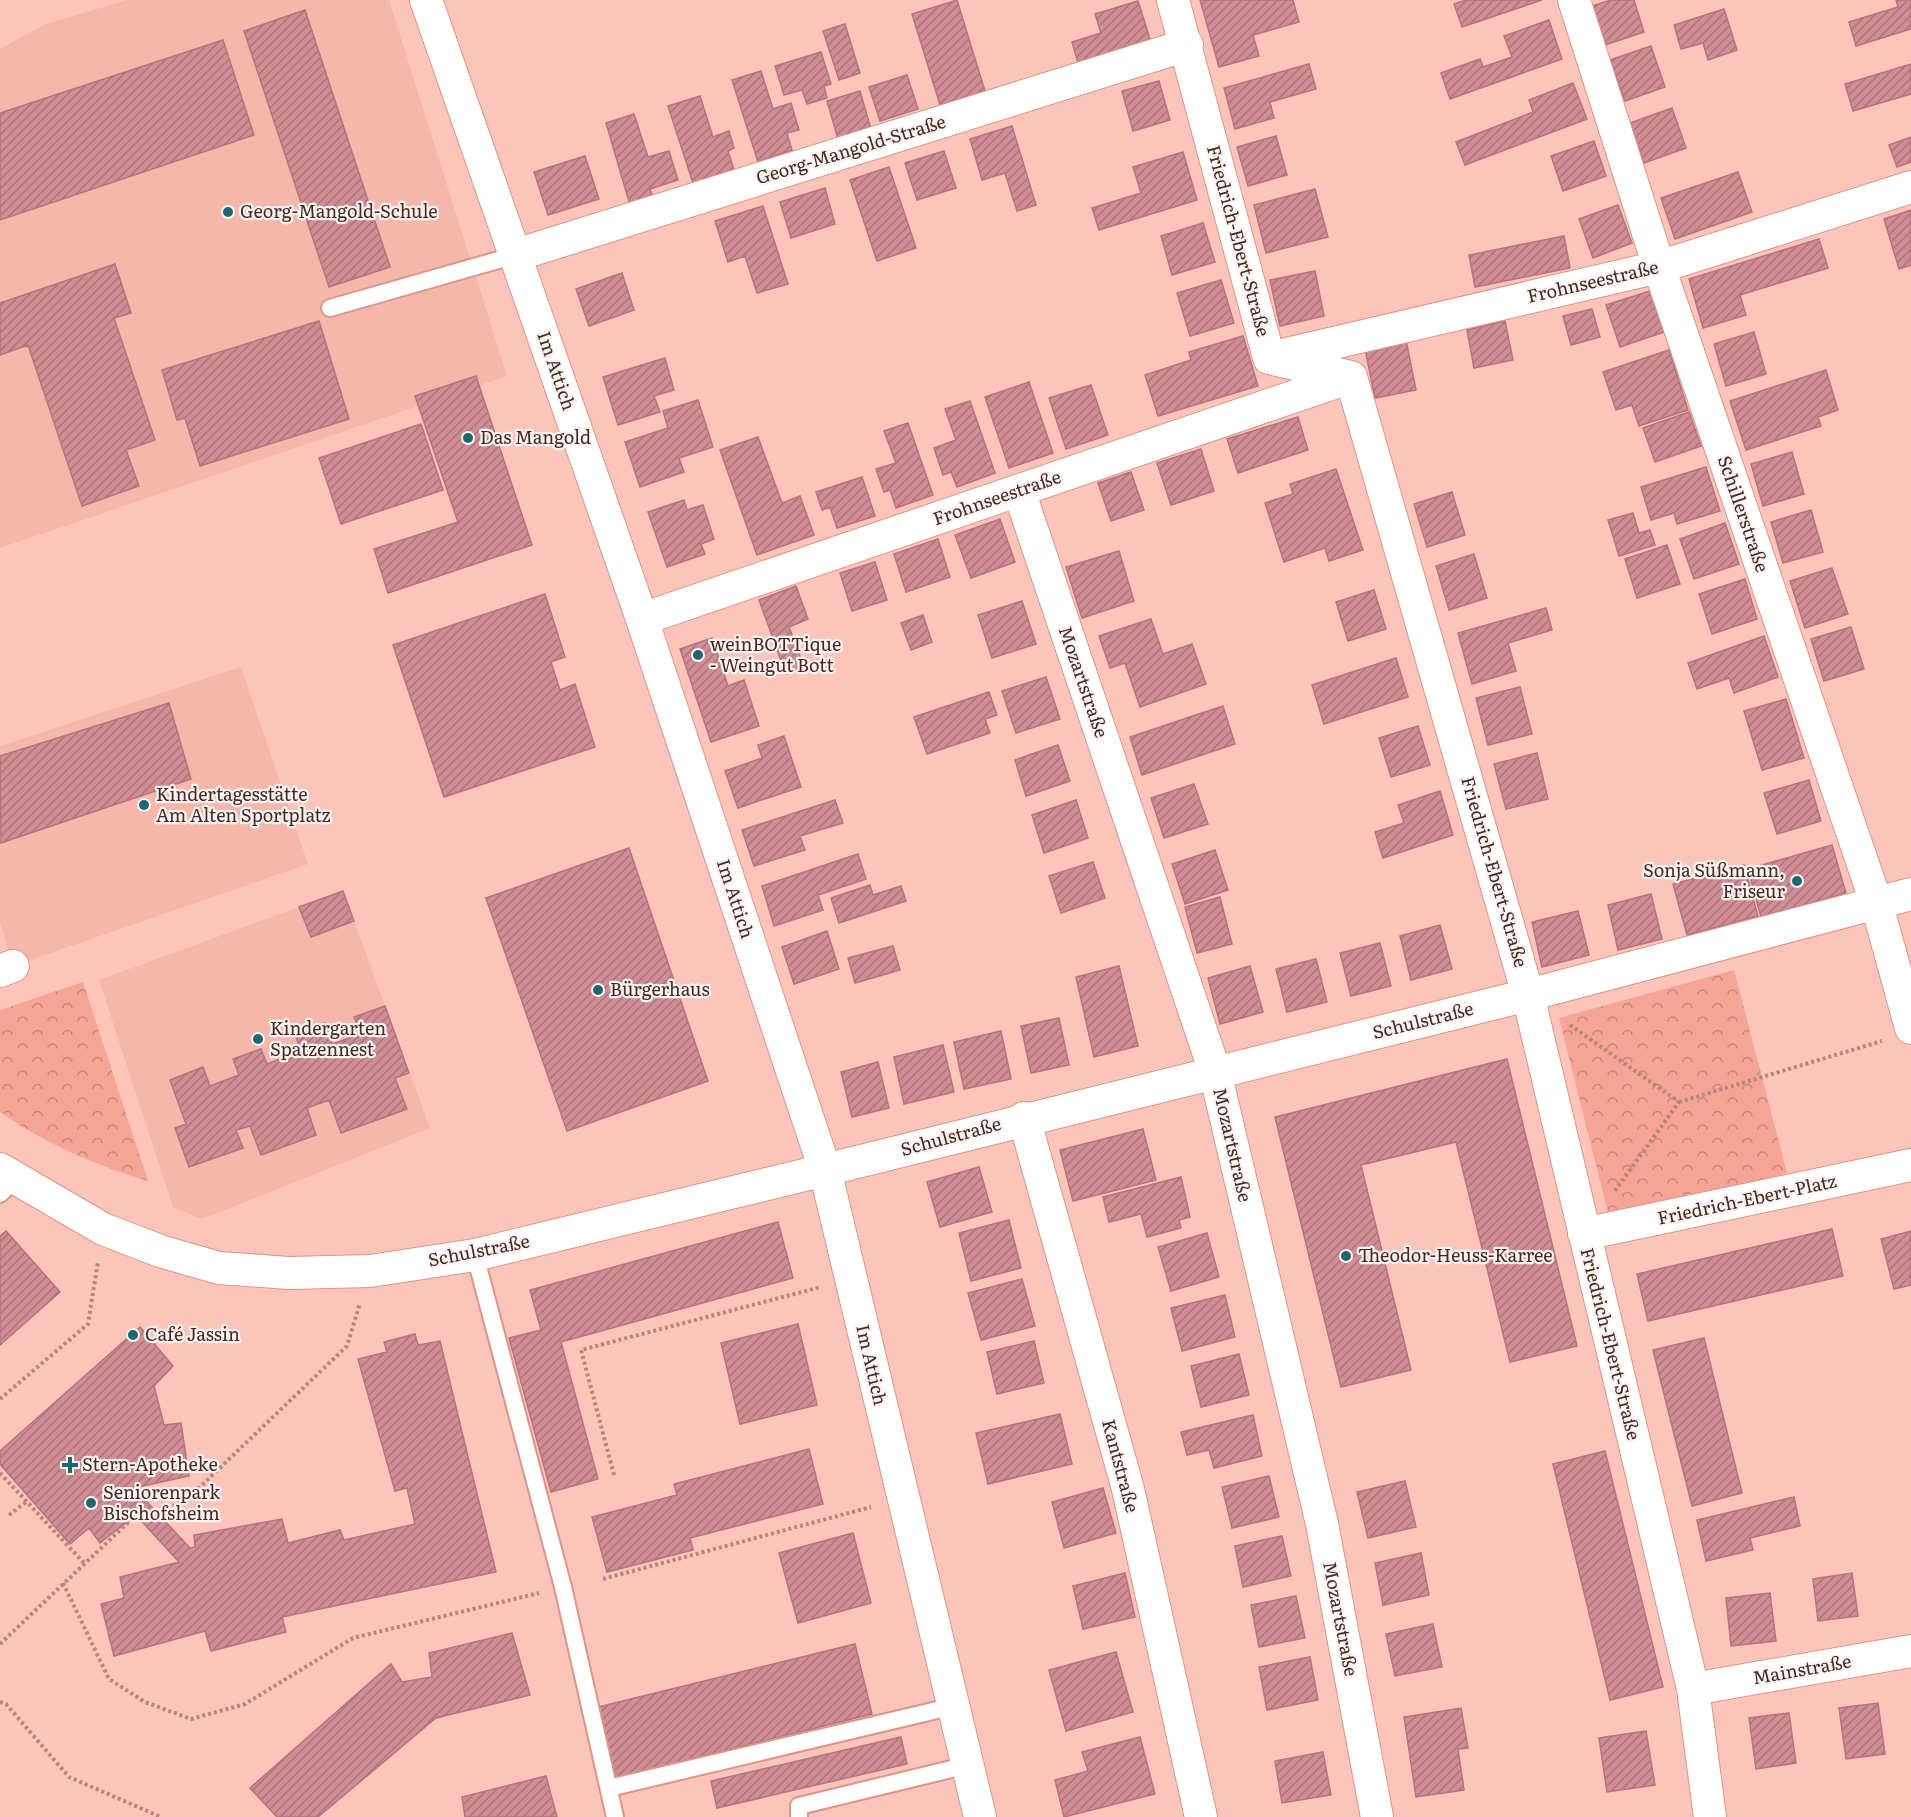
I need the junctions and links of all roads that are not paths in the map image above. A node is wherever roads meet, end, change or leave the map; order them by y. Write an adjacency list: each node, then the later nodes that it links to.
1 (426, 0): 6 (street, Im Attich)
2 (1173, 0): 4 (street, Friedrich-Ebert-Straße)
3 (1574, 0): 7 (street, Schillerstraße)
4 (1187, 45): 6 (street, Georg-Mangold-Straße); 9 (street, Friedrich-Ebert-Straße)
5 (1911, 187): 7 (street, Frohnseestraße)
6 (516, 255): 8 (lane); 12 (street, Im Attich)
7 (1659, 267): 9 (street, Frohnseestraße); 14 (street, Schillerstraße)
8 (330, 308)
9 (1269, 358): 10 (street, Friedrich-Ebert-Straße)
10 (1351, 377): 11 (street, Frohnseestraße); 15 (street, Friedrich-Ebert-Straße)
11 (1018, 491): 12 (street, Frohnseestraße); 17 (street, Mozartstraße)
12 (642, 619): 20 (street, Im Attich)
13 (1911, 894): 14 (street, Schulstraße)
14 (1877, 905): 15 (street, Schulstraße); 16 (street, Schillerstraße)
15 (1528, 995): 17 (street, Schulstraße); 22 (street, Friedrich-Ebert-Straße)
16 (1900, 1034)
17 (1215, 1072): 18 (street, Schulstraße); 33 (street, Mozartstraße)
18 (1024, 1118): 20 (street, Schulstraße); 32 (street, Kantstraße)
19 (1911, 1166): 22 (street, Friedrich-Ebert-Platz)
20 (825, 1170): 23 (street, Schulstraße); 26 (street, Im Attich)
21 (5, 1181): 23 (street, Schulstraße)
22 (1584, 1234): 25 (street, Friedrich-Ebert-Straße)
23 (475, 1255): 28 (lane)
24 (1911, 1651): 25 (street, Mainstraße)
25 (1693, 1689): 34 (street, Friedrich-Ebert-Straße)
26 (954, 1706): 27 (street, Im Attich); 28 (lane)
27 (968, 1765): 30 (lane); 31 (street, Im Attich)
28 (609, 1788): 29 (lane)
29 (615, 1817)
30 (799, 1817)
31 (980, 1817)
32 (1201, 1817)
33 (1377, 1817)
34 (1710, 1817)

